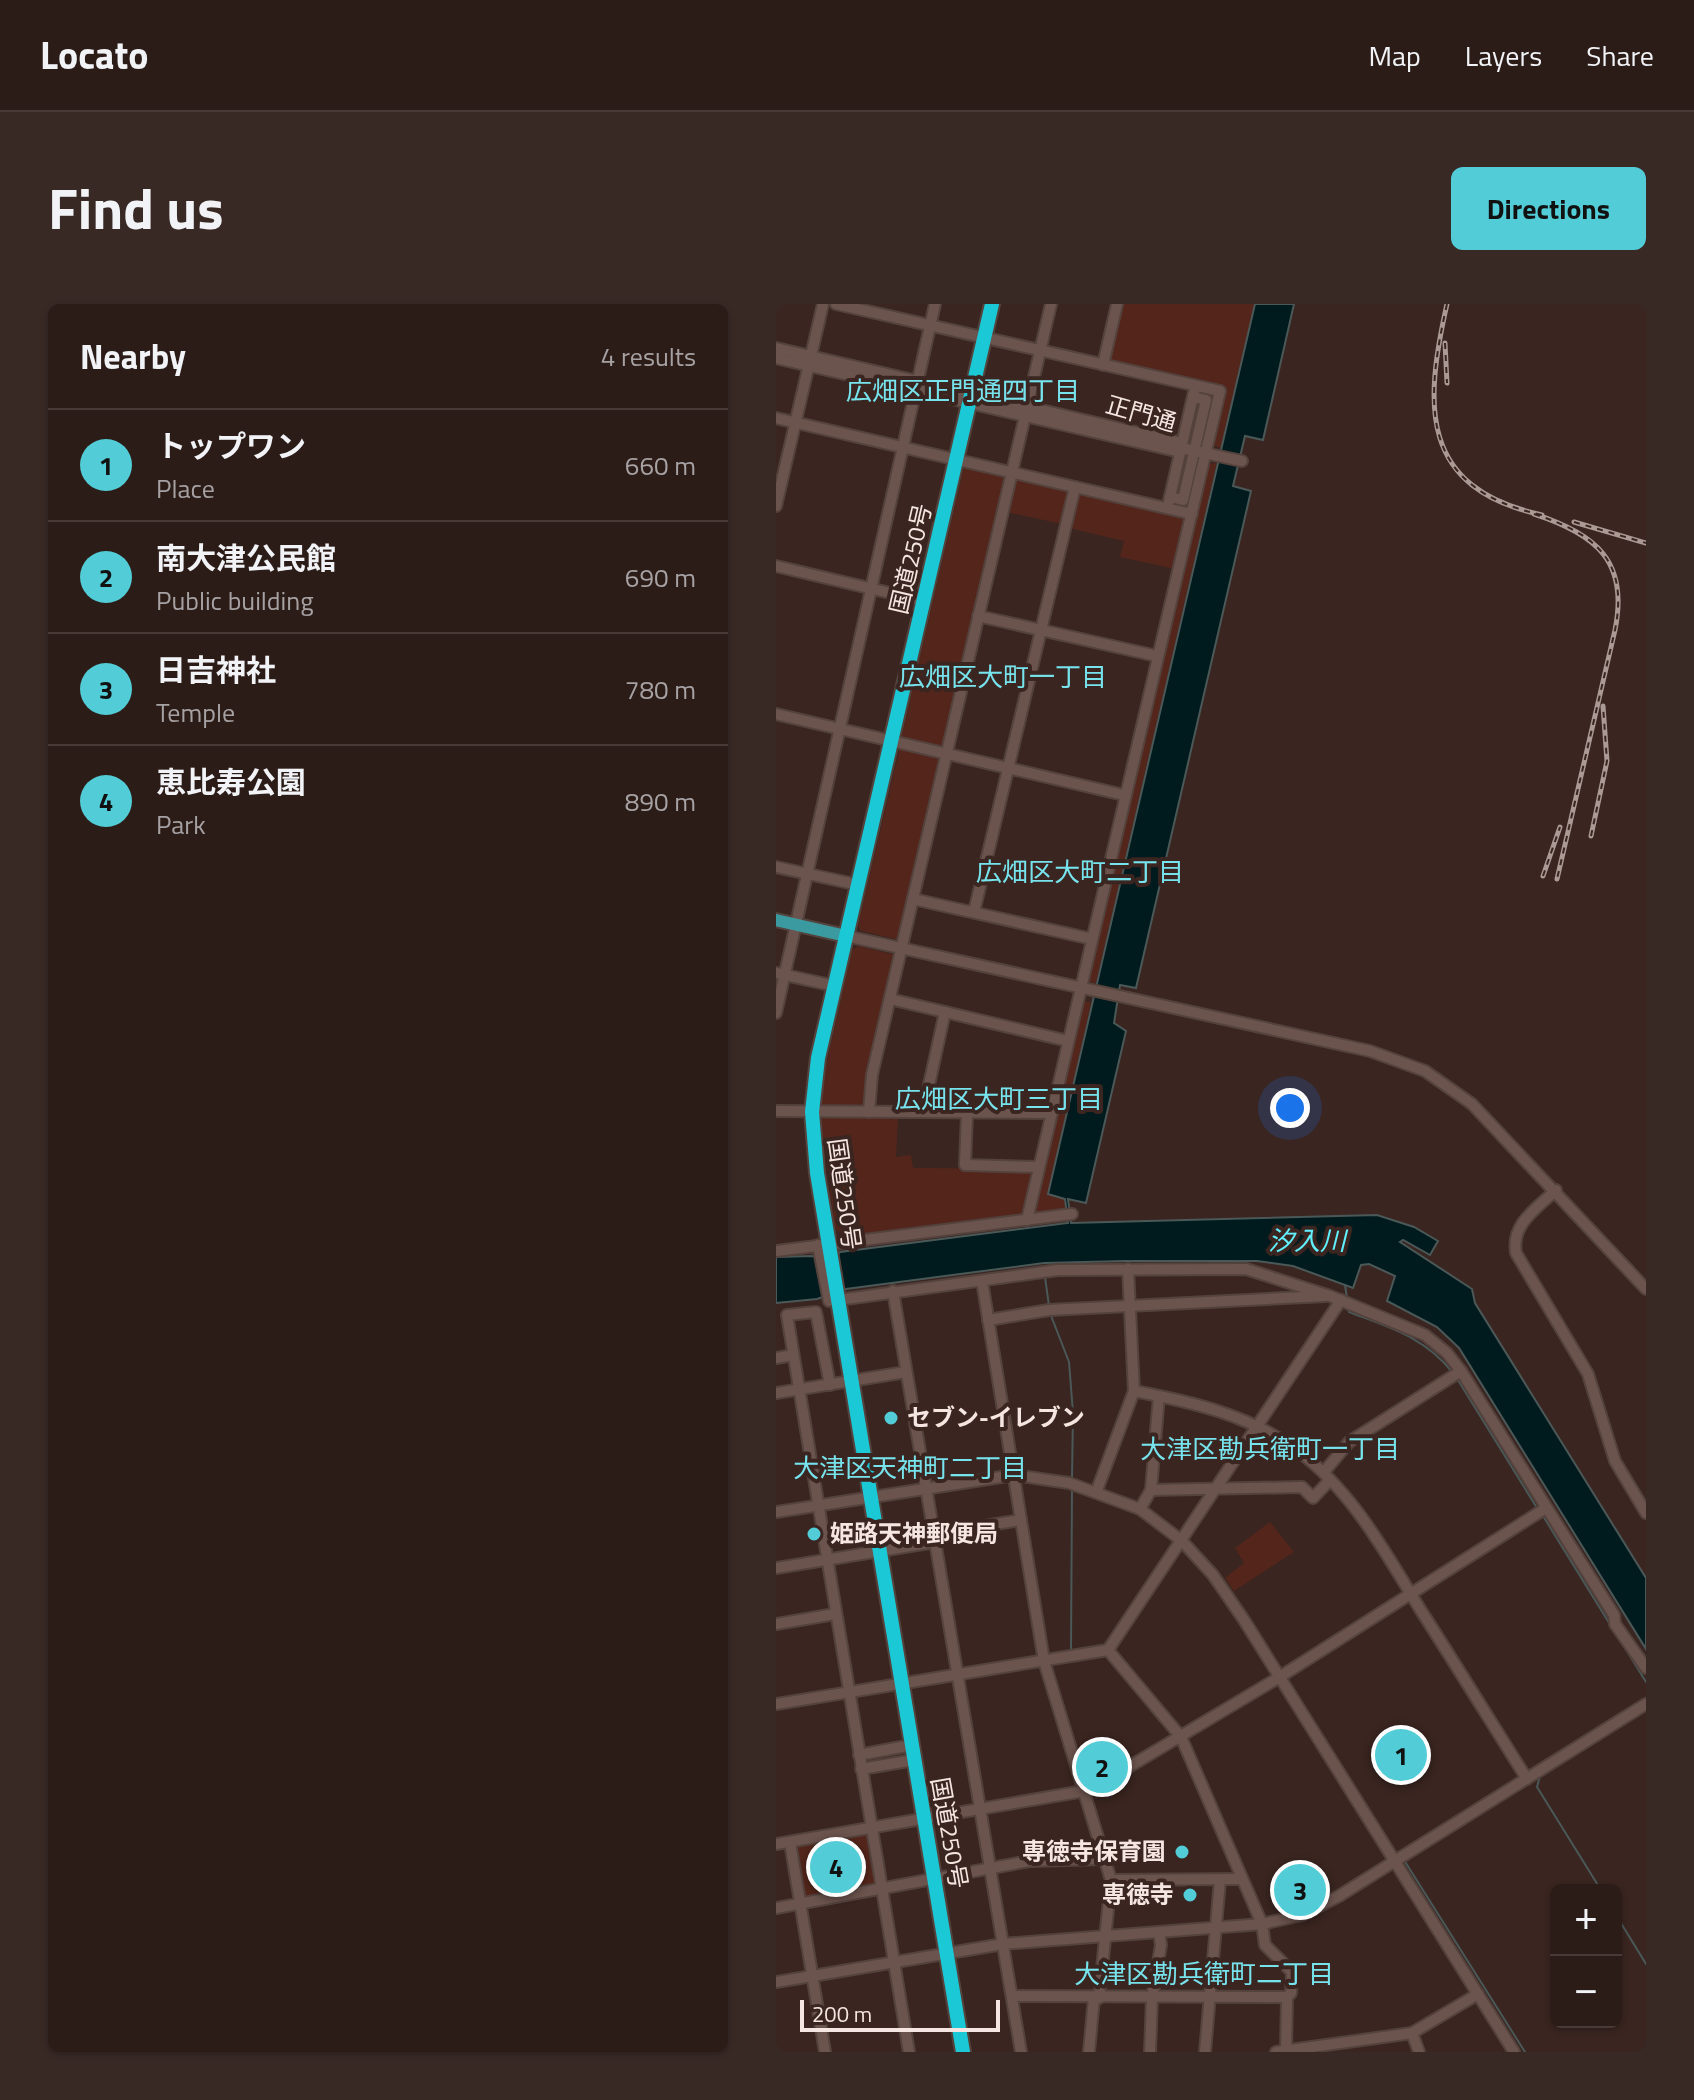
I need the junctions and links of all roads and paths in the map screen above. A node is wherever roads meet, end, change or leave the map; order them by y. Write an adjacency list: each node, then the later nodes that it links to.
1 (823, 304): 12 (street)
2 (836, 304): 7 (street)
3 (935, 304): 7 (street)
4 (992, 304): 8 (highway, 国道250号)
5 (1051, 304): 10 (street)
6 (1117, 304): 13 (street)
7 (930, 325): 8 (street); 14 (street)
8 (985, 337): 10 (street); 16 (highway, 国道250号)
9 (776, 348): 12 (street, 正門通)
10 (1040, 351): 13 (street); 17 (street)
11 (776, 358): 12 (street, 正門通)
12 (810, 361): 14 (street, 正門通); 19 (street)
13 (1103, 365): 15 (street)
14 (916, 385): 16 (street, 正門通); 20 (street)
15 (1194, 392): 21 (street); 22 (street); 22 (street)
16 (971, 398): 17 (street, 正門通); 23 (highway, 国道250号)
17 (1026, 410): 21 (street, 正門通); 25 (street)
18 (776, 418): 19 (street)
19 (795, 422): 20 (street); 26 (street)
20 (902, 446): 23 (street); 32 (street)
21 (1181, 448): 22 (street, 正門通); 28 (street)
22 (1205, 453): 24 (street, 正門通); 28 (street); 30 (street)
23 (957, 460): 25 (street); 33 (highway, 国道250号)
24 (1242, 461)
25 (1011, 472): 27 (street); 34 (street)
26 (778, 484): 29 (street)
27 (1075, 487): 28 (street); 35 (street)
28 (1168, 503): 30 (street)
29 (776, 506)
30 (1192, 514): 36 (street)
31 (776, 566): 32 (street)
32 (870, 589): 33 (street); 38 (street)
33 (924, 601): 39 (highway, 国道250号)
34 (978, 616): 35 (street); 40 (street)
35 (1043, 630): 36 (street); 41 (street)
36 (1157, 656): 42 (street)
37 (776, 714): 38 (street)
38 (839, 729): 39 (street); 44 (street)
39 (892, 741): 40 (street); 45 (highway, 国道250号)
40 (946, 754): 41 (street); 46 (street)
41 (1010, 768): 42 (street); 47 (street)
42 (1124, 795): 51 (street)
43 (776, 867): 44 (street)
44 (807, 874): 45 (street); 49 (street)
45 (859, 885): 50 (highway, 国道250号)
46 (913, 899): 47 (street); 52 (street)
47 (974, 912): 51 (street)
48 (776, 920): 49 (main road)
49 (796, 924): 50 (main road); 53 (street)
50 (846, 936): 52 (street); 54 (highway, 国道250号)
51 (1092, 939): 55 (street)
52 (902, 949): 55 (street); 56 (street)
53 (780, 974): 54 (street); 58 (street)
54 (835, 986): 61 (highway, 国道250号)
55 (1086, 991): 59 (street); 67 (street)
56 (890, 999): 57 (street); 62 (street)
57 (945, 1012): 59 (street); 63 (street)
58 (776, 1013)
59 (1068, 1041): 64 (street)
60 (776, 1111): 61 (street)
61 (812, 1112): 62 (street); 70 (highway, 国道250号)
62 (869, 1112): 63 (street)
63 (923, 1112): 65 (street)
64 (1052, 1113): 65 (street); 66 (street)
65 (967, 1114): 66 (street)
66 (1039, 1167): 69 (street)
67 (1556, 1190): 74 (street); 99 (street)
68 (1069, 1215): 69 (street)
69 (1027, 1220): 70 (street)
70 (823, 1244): 71 (street); 77 (highway, 国道250号)
71 (776, 1251)
72 (1128, 1269): 73 (street); 76 (street); 78 (street)
73 (982, 1281): 75 (street); 79 (street)
74 (1646, 1289)
75 (893, 1291): 77 (street); 82 (street)
76 (1335, 1298): 78 (street); 83 (street); 90 (street)
77 (833, 1301): 84 (highway, 国道250号)
78 (1129, 1305): 79 (street); 87 (street)
79 (988, 1320): 91 (street)
80 (793, 1355): 81 (street); 85 (street); 86 (street)
81 (776, 1358)
82 (906, 1372): 84 (street); 93 (street)
83 (1456, 1374): 92 (street); 100 (street)
84 (852, 1382): 85 (street); 97 (highway, 国道250号)
85 (830, 1385): 86 (street)
86 (798, 1390): 88 (street); 98 (street)
87 (1134, 1391): 89 (street); 94 (street)
88 (776, 1393)
89 (1159, 1396): 90 (street); 95 (street)
90 (1258, 1426): 92 (street); 96 (street)
91 (1014, 1475): 93 (street); 94 (street); 103 (street)
92 (1327, 1476): 96 (street); 109 (street)
93 (925, 1488): 97 (street); 104 (street)
94 (1097, 1490): 101 (street)
95 (1151, 1490): 96 (street); 101 (street)
96 (1216, 1490): 105 (street)
97 (871, 1496): 98 (street); 106 (highway, 国道250号)
98 (817, 1505): 102 (street); 107 (street)
99 (1645, 1507)
100 (1546, 1508): 109 (street); 114 (street)
101 (1140, 1509): 105 (street)
102 (776, 1512)
103 (1021, 1520): 104 (street); 113 (street)
104 (934, 1538): 106 (street); 115 (street)
105 (1182, 1541): 112 (street); 116 (street)
106 (879, 1551): 107 (street); 117 (highway, 国道250号)
107 (826, 1560): 108 (street); 110 (street)
108 (776, 1568)
109 (1412, 1595): 116 (street); 125 (street)
110 (835, 1614): 111 (street); 118 (street)
111 (776, 1624)
112 (1108, 1650): 113 (street); 121 (street)
113 (1044, 1661): 115 (street); 126 (street)
114 (1646, 1668)
115 (957, 1675): 117 (street); 127 (street)
116 (1278, 1678): 121 (street); 133 (street)
117 (902, 1684): 118 (street); 122 (highway, 国道250号)
118 (848, 1693): 119 (street); 123 (street)
119 (776, 1704)
120 (1646, 1704): 125 (street)
121 (1181, 1737): 126 (street); 135 (street)
122 (913, 1752): 123 (street); 124 (street); 128 (highway, 国道250号)
123 (859, 1755): 124 (street)
124 (861, 1769): 129 (street)
125 (1527, 1779): 133 (street)
126 (1082, 1792): 127 (street); 132 (street)
127 (979, 1810): 128 (street); 134 (street)
128 (924, 1820): 129 (street); 136 (highway, 国道250号)
129 (872, 1829): 130 (street); 139 (street)
130 (790, 1842): 131 (street); 140 (street)
131 (776, 1844)
132 (1104, 1859): 134 (street); 137 (street)
133 (1393, 1861): 142 (street); 151 (street)
134 (989, 1869): 136 (street); 146 (street)
135 (1242, 1879): 138 (street); 142 (street)
136 (934, 1880): 139 (street); 147 (highway, 国道250号)
137 (1111, 1880): 138 (street); 145 (street)
138 (1220, 1880): 143 (street)
139 (882, 1889): 140 (street); 148 (street)
140 (800, 1904): 141 (street); 149 (street)
141 (776, 1908)
142 (1262, 1924): 143 (street); 154 (street)
143 (1216, 1928): 144 (street); 153 (street)
144 (1159, 1932): 145 (street); 156 (street)
145 (1105, 1935): 146 (street); 155 (street)
146 (1003, 1944): 147 (street); 152 (street)
147 (948, 1955): 148 (street); 161 (highway, 国道250号)
148 (894, 1963): 149 (street); 160 (street)
149 (812, 1976): 150 (street); 159 (street)
150 (776, 1982)
151 (1478, 1994): 157 (street); 168 (street)
152 (1012, 1996): 155 (street); 162 (street)
153 (1210, 1997): 154 (street); 156 (street); 165 (street)
154 (1287, 1997): 166 (street)
155 (1096, 1998): 156 (street); 163 (street)
156 (1152, 1998): 164 (street)
157 (1412, 2033): 158 (street); 167 (street)
158 (1360, 2047): 166 (street)
159 (825, 2052)
160 (909, 2052)
161 (963, 2052)
162 (1021, 2052)
163 (1089, 2052)
164 (1150, 2052)
165 (1205, 2052)
166 (1283, 2052)
167 (1419, 2052)
168 (1514, 2052)

